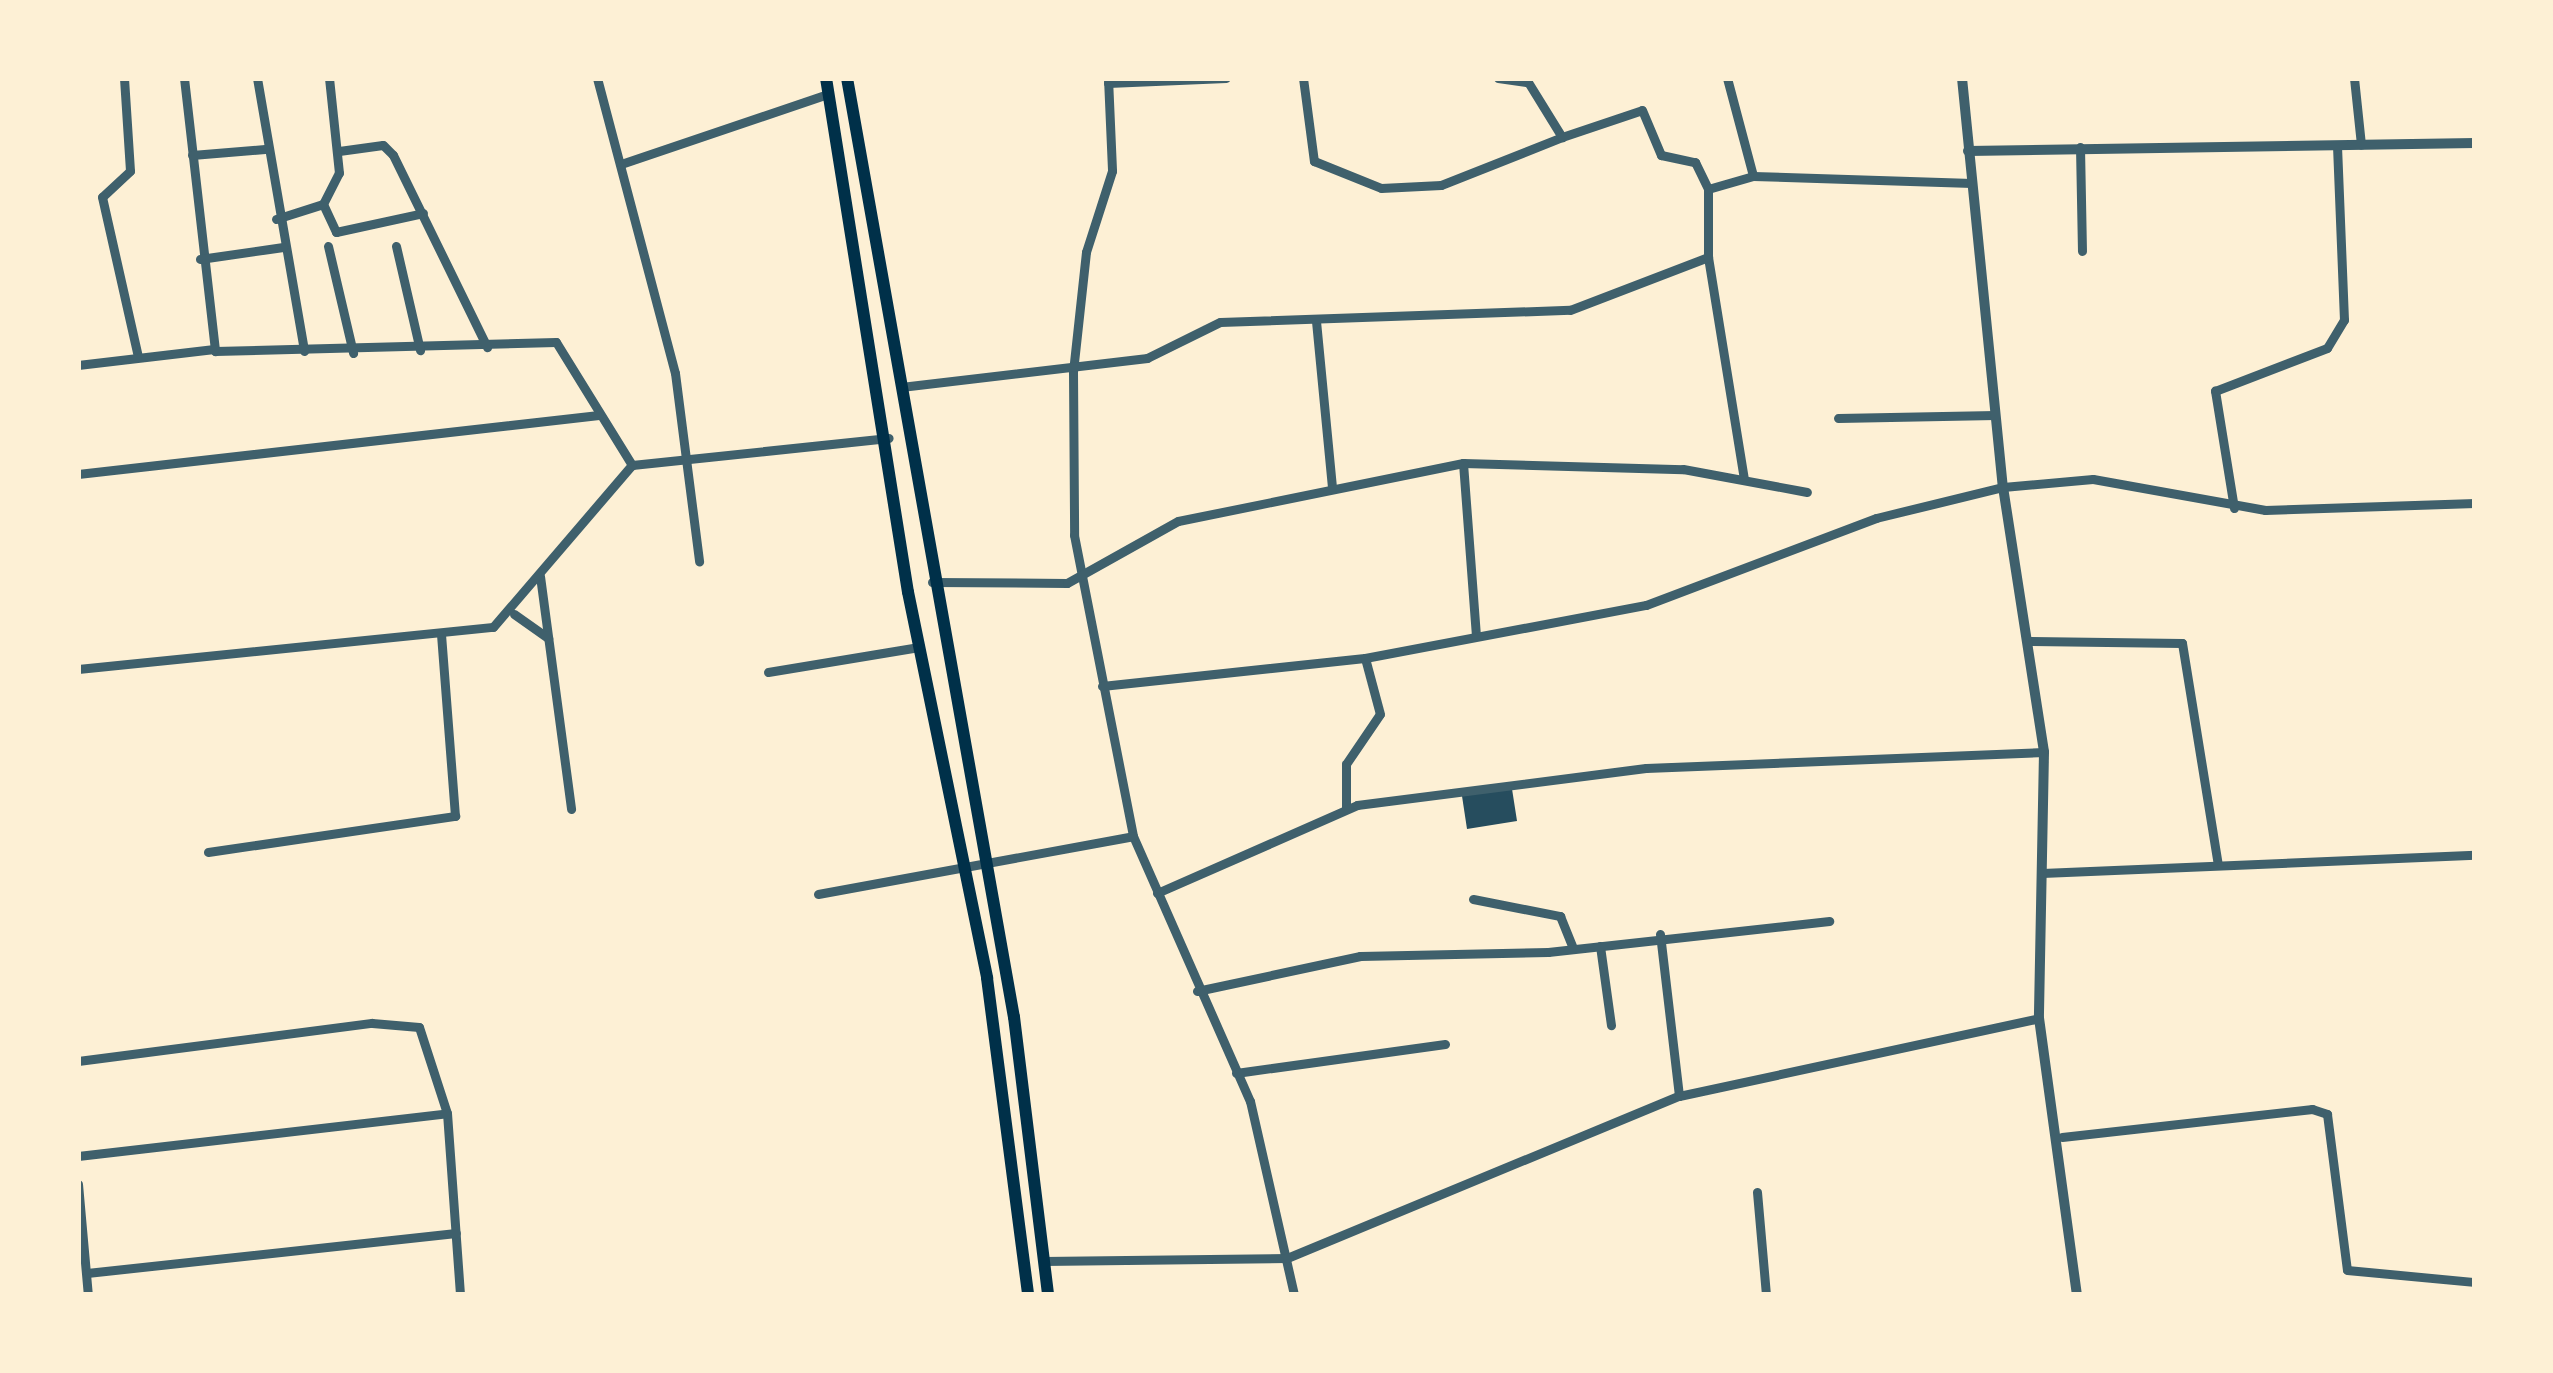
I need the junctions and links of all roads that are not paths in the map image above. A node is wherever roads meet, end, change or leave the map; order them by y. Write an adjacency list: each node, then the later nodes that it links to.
1 (124, 78): 44 (street)
2 (184, 78): 24 (street)
3 (257, 78): 21 (street)
4 (329, 78): 22 (street)
5 (597, 78): 25 (street)
6 (826, 78): 15 (main road)
7 (847, 78): 47 (main road)
8 (1226, 78): 14 (street)
9 (1303, 78): 16 (street)
10 (1498, 78): 16 (street)
11 (1727, 78): 26 (street)
12 (1962, 78): 23 (street)
13 (2354, 78): 19 (street)
14 (1108, 81): 46 (street)
15 (828, 94): 25 (street); 51 (main road)
16 (1562, 136): 28 (street)
17 (2475, 143): 19 (street)
18 (2337, 145): 19 (street); 20 (street); 61 (street)
19 (2361, 145)
20 (2080, 147): 23 (street); 35 (street)
21 (265, 148): 24 (street); 31 (street)
22 (339, 151): 29 (street); 30 (street)
23 (1968, 152): 27 (street)
24 (192, 155): 37 (street)
25 (620, 164): 52 (street)
26 (1754, 176): 27 (street); 28 (street)
27 (1972, 183): 49 (street)
28 (1708, 189): 36 (street)
29 (323, 204): 30 (street); 31 (street)
30 (423, 213): 39 (street)
31 (276, 219): 34 (street)
32 (328, 246): 43 (street)
33 (396, 246): 41 (street)
34 (283, 247): 37 (street); 42 (street)
35 (2082, 250)
36 (1708, 256): 38 (street); 56 (street)
37 (200, 259): 40 (street)
38 (1316, 321): 46 (street); 58 (street)
39 (487, 347): 41 (street); 48 (street)
40 (214, 349): 42 (street); 44 (street)
41 (420, 350): 43 (street)
42 (304, 351): 43 (street)
43 (353, 353)
44 (138, 357): 45 (street)
45 (78, 365)
46 (1073, 372): 47 (street); 63 (street)
47 (901, 387): 65 (main road)
48 (599, 415): 54 (street); 55 (street)
49 (1995, 415): 50 (street); 57 (street)
50 (1838, 418)
51 (889, 438): 52 (street); 71 (main road)
52 (693, 460): 54 (street); 62 (street)
53 (1463, 463): 56 (street); 58 (street); 68 (street)
54 (632, 465): 64 (street)
55 (78, 474)
56 (1744, 479): 59 (street)
57 (2003, 487): 61 (street); 68 (street); 70 (street)
58 (1332, 488): 63 (street)
59 (1807, 492)
60 (2475, 503): 61 (street)
61 (2234, 508)
62 (699, 561)
63 (1081, 574): 65 (street); 75 (street)
64 (540, 576): 66 (street); 69 (street)
65 (932, 582): 82 (main road)
66 (514, 614): 67 (street); 69 (street)
67 (441, 634): 73 (street); 80 (street)
68 (1476, 635): 72 (street)
69 (548, 638): 78 (street)
70 (2026, 640): 76 (street); 83 (street)
71 (919, 646): 74 (street); 84 (main road)
72 (1365, 658): 75 (street); 77 (street)
73 (78, 669)
74 (768, 672)
75 (1102, 686): 79 (street)
76 (2044, 752): 77 (street); 85 (street)
77 (1346, 808): 86 (street)
78 (571, 809)
79 (1133, 836): 82 (street); 86 (street)
80 (208, 852)
81 (2475, 855): 83 (street)
82 (979, 862): 84 (street); 107 (main road)
83 (2218, 865): 85 (street)
84 (962, 866): 87 (street); 112 (main road)
85 (2042, 873): 94 (street)
86 (1157, 893): 93 (street)
87 (818, 894)
88 (1473, 899): 92 (street)
89 (1829, 921): 90 (street)
90 (1660, 934): 91 (street); 99 (street)
91 (1600, 946): 92 (street); 95 (street)
92 (1573, 949): 93 (street)
93 (1197, 991): 98 (street)
94 (2039, 1018): 99 (street); 101 (street)
95 (1611, 1025)
96 (1445, 1043): 98 (street)
97 (78, 1060): 100 (street)
98 (1236, 1073): 106 (street)
99 (1679, 1096): 106 (street)
100 (446, 1113): 102 (street); 105 (street)
101 (2062, 1137): 109 (street); 116 (street)
102 (78, 1156)
103 (78, 1184): 108 (street)
104 (1757, 1192): 115 (street)
105 (456, 1233): 108 (street); 111 (street)
106 (1287, 1258): 107 (street); 114 (street)
107 (1043, 1261): 113 (main road)
108 (87, 1273): 110 (street)
109 (2475, 1282)
110 (88, 1295)
111 (460, 1295)
112 (1028, 1295)
113 (1048, 1295)
114 (1294, 1295)
115 (1766, 1295)
116 (2077, 1295)

